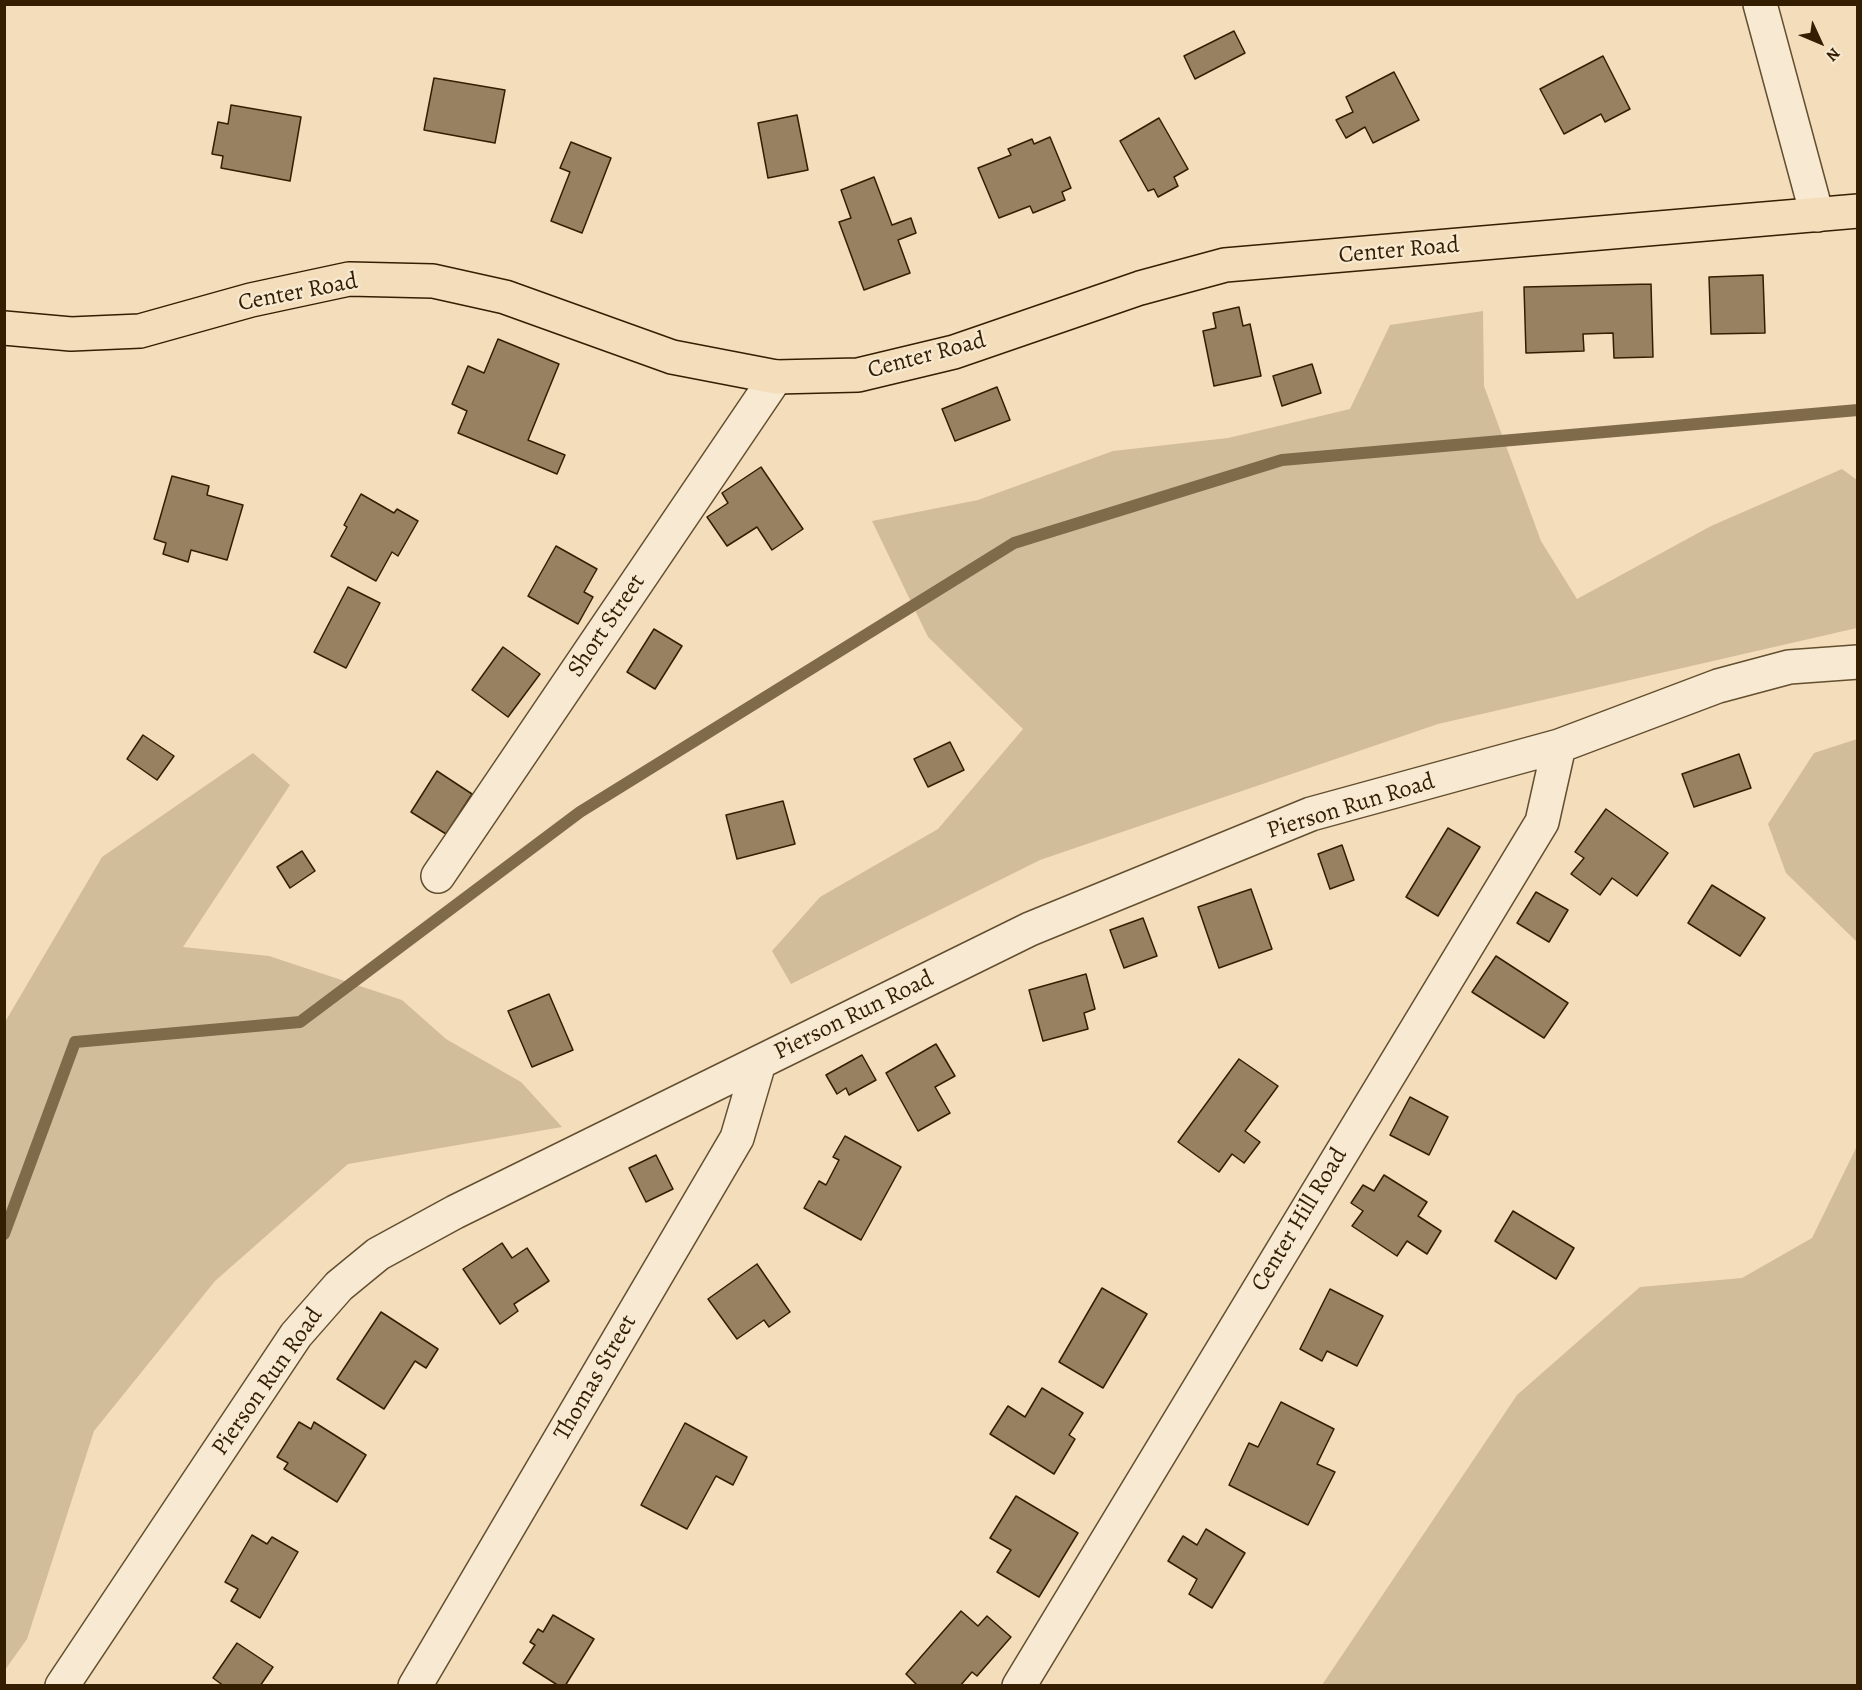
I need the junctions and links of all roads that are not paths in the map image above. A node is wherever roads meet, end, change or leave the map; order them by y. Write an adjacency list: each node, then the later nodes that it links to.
1 (1760, 4): 3 (street)
2 (1857, 211): 3 (main road, Center Road)
3 (1817, 215): 5 (main road, Center Road)
4 (4, 328): 5 (main road, Center Road)
5 (776, 377): 8 (street, Short Street)
6 (1857, 662): 7 (street, Pierson Run Road)
7 (1559, 746): 9 (street, Pierson Run Road); 12 (street, Center Hill Road)
8 (438, 876)
9 (759, 1063): 10 (street, Pierson Run Road); 11 (street, Thomas Street)
10 (62, 1686)
11 (415, 1686)
12 (1019, 1686)

